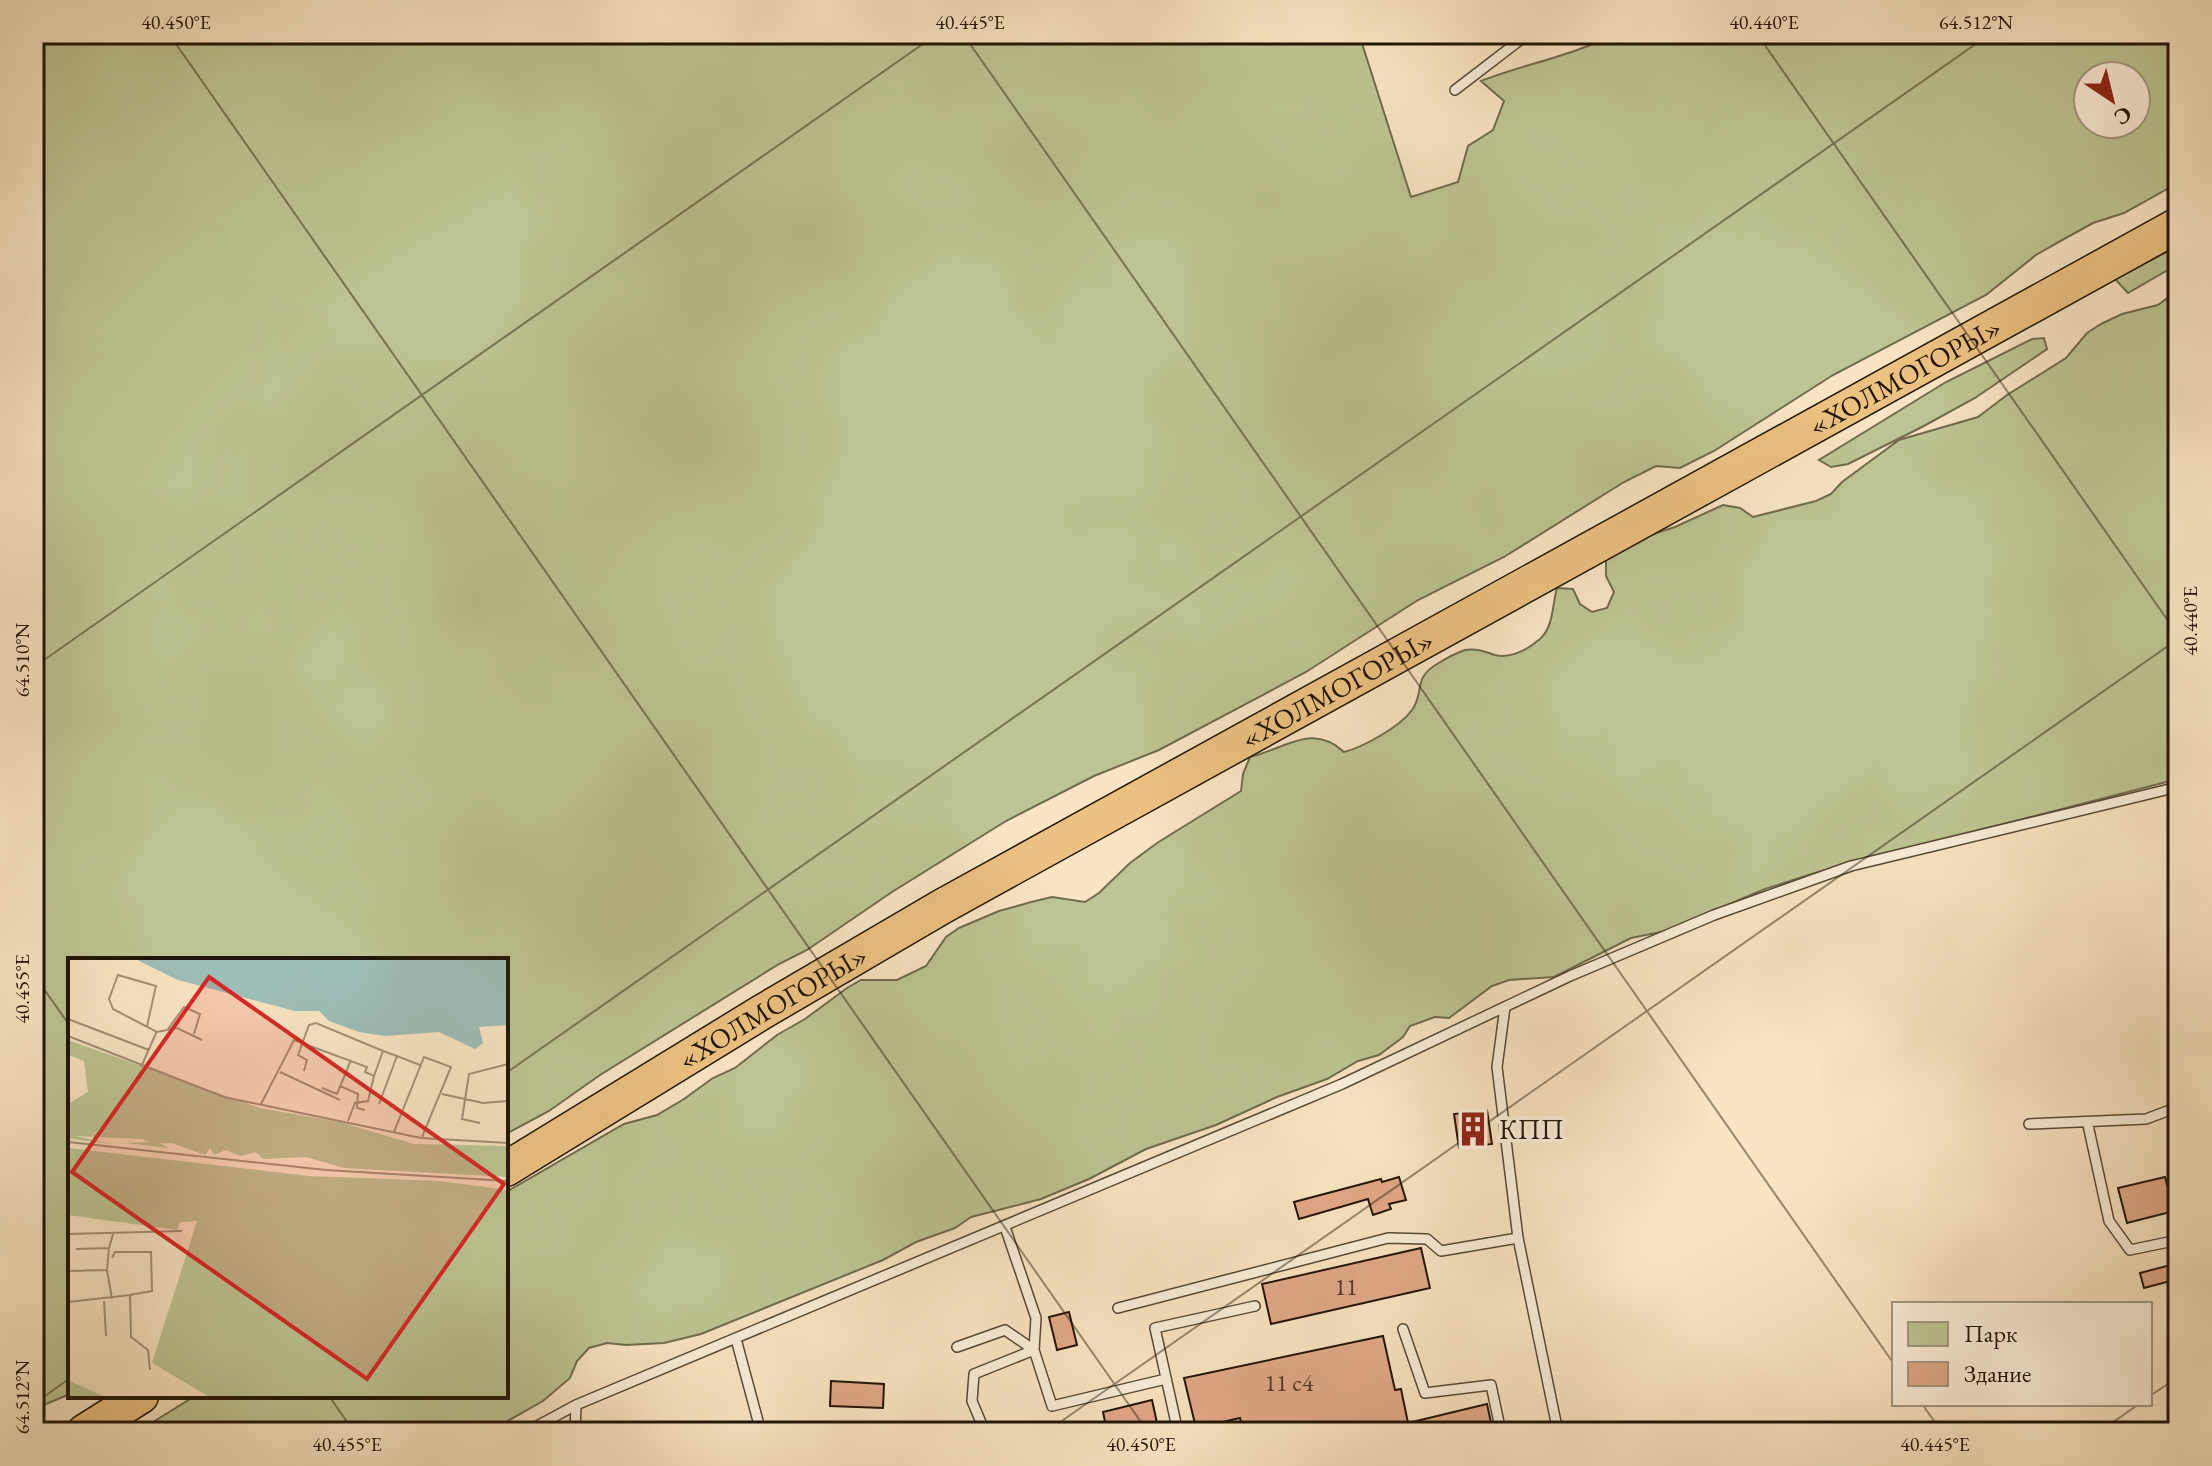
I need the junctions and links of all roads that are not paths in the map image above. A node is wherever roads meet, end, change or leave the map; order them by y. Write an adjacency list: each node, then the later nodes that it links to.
1 (1528, 34): 2 (lane)
2 (1455, 90)
3 (2178, 225): 9 (highway, «ХОЛМОГОРЫ»)
4 (2178, 787): 5 (lane)
5 (1505, 1007): 10 (lane); 11 (lane)
6 (2178, 1107): 7 (lane)
7 (2029, 1124)
8 (2088, 1125): 12 (lane)
9 (508, 1168)
10 (1005, 1227): 16 (lane); 18 (lane)
11 (1518, 1238): 14 (lane); 29 (lane)
12 (2178, 1240)
13 (1255, 1306): 19 (lane)
14 (1118, 1308)
15 (1403, 1329): 28 (lane)
16 (736, 1339): 21 (lane); 25 (lane)
17 (957, 1347): 18 (lane)
18 (1034, 1350): 19 (lane); 26 (lane)
19 (1166, 1379): 27 (lane)
20 (138, 1398): 22 (highway)
21 (576, 1405): 23 (lane); 24 (lane)
22 (84, 1432)
23 (526, 1432)
24 (575, 1432)
25 (758, 1432)
26 (985, 1432)
27 (1178, 1432)
28 (1501, 1432)
29 (1558, 1432)

